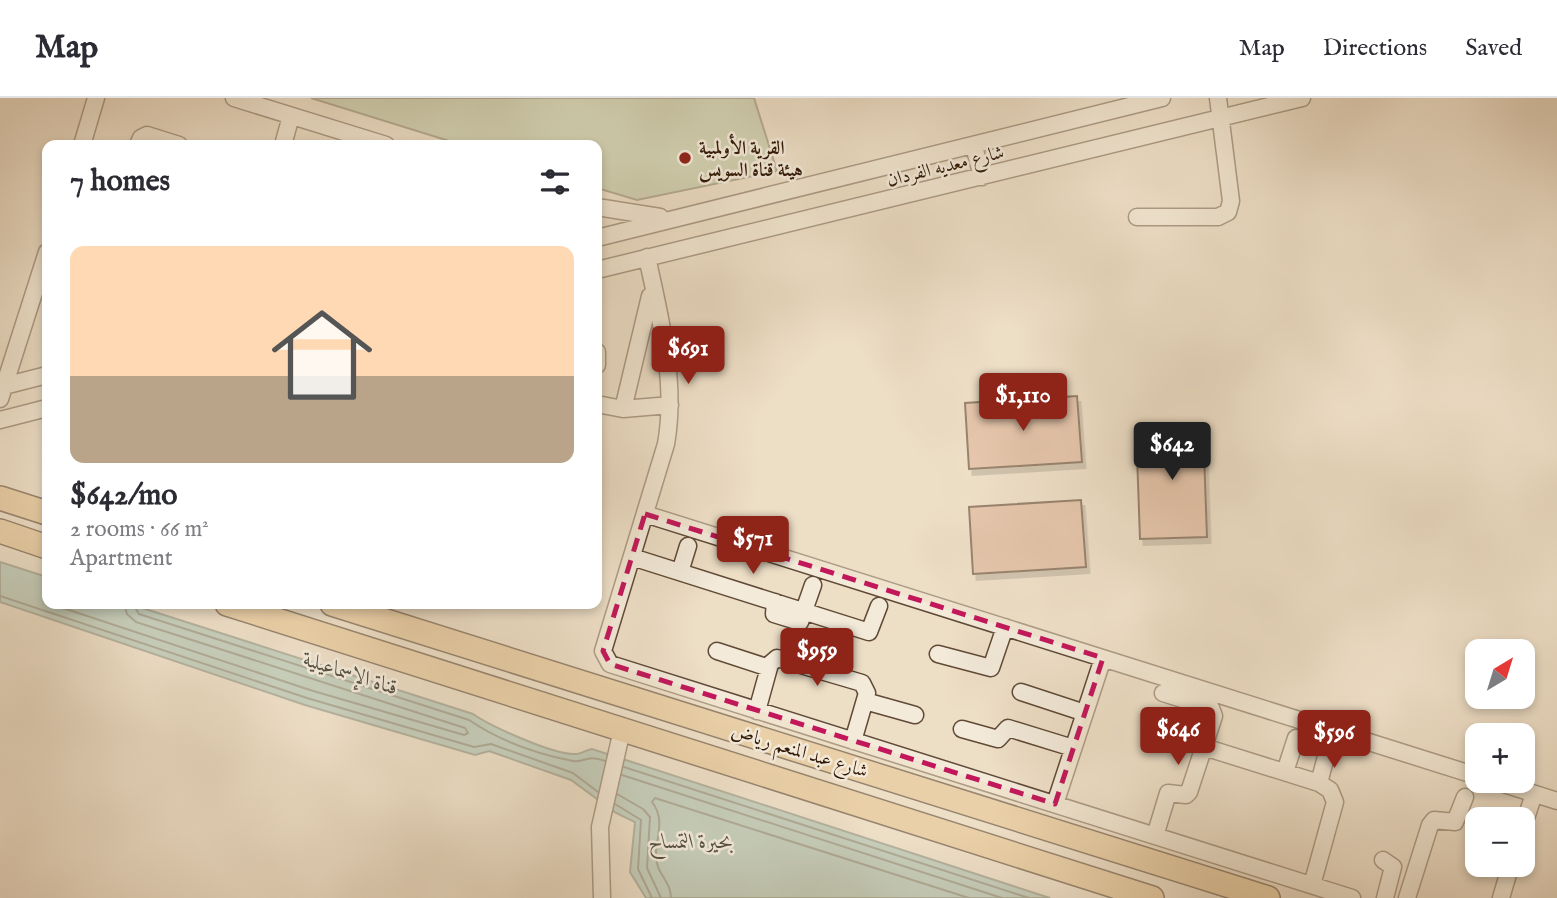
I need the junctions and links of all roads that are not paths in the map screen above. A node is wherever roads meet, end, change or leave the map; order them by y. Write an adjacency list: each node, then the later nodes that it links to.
1 (96, 98): 8 (street)
2 (234, 98): 6 (street)
3 (1162, 98): 13 (street, شارع معديه الفردان)
4 (1218, 98): 7 (street)
5 (1302, 98): 7 (street, شارع معديه الفردان)
6 (291, 116): 11 (street); 12 (street)
7 (1222, 118): 14 (street, شارع معديه الفردان); 17 (street)
8 (86, 140)
9 (140, 140): 10 (street)
10 (163, 140)
11 (284, 140)
12 (370, 140)
13 (974, 146): 14 (street); 15 (street, شارع معديه الفردان)
14 (982, 177): 19 (street, شارع معديه الفردان)
15 (802, 188): 18 (street, شارع معديه الفردان); 19 (street)
16 (602, 208): 18 (street)
17 (1137, 217)
18 (673, 218): 20 (street, شارع معديه الفردان)
19 (810, 219): 21 (street, شارع معديه الفردان)
20 (602, 237)
21 (646, 257): 23 (street, شارع معديه الفردان); 24 (street)
22 (42, 268): 26 (street)
23 (602, 269)
24 (652, 282): 28 (street); 30 (street)
25 (42, 377): 26 (street)
26 (1, 391)
27 (602, 405): 30 (street)
28 (670, 405): 30 (street); 34 (street)
29 (42, 409): 31 (street)
30 (623, 409)
31 (0, 420)
32 (0, 498): 33 (highway)
33 (42, 511)
34 (645, 514): 38 (street); 45 (street)
35 (0, 531): 36 (highway)
36 (42, 545)
37 (688, 546): 39 (street)
38 (632, 557): 39 (street); 55 (street)
39 (680, 572): 44 (street)
40 (813, 585): 44 (street)
41 (879, 606): 44 (street)
42 (243, 609): 54 (highway, شارع عبد المنعم رياض)
43 (348, 609): 50 (highway, شارع عبد المنعم رياض)
44 (804, 612)
45 (1006, 627): 47 (street); 48 (street)
46 (717, 651): 49 (street)
47 (938, 654)
48 (1103, 658): 56 (street); 67 (street)
49 (769, 668): 53 (street); 55 (street)
50 (575, 680): 54 (highway); 81 (highway, شارع عبد المنعم رياض)
51 (1021, 692): 56 (street)
52 (1163, 693): 63 (street)
53 (865, 701): 57 (street); 62 (street)
54 (565, 711): 60 (highway, شارع عبد المنعم رياض)
55 (757, 711): 62 (street)
56 (1085, 713): 64 (street)
57 (915, 715)
58 (1154, 725): 63 (street)
59 (962, 729): 64 (street)
60 (622, 730): 79 (street); 80 (highway, شارع عبد المنعم رياض)
61 (1296, 738): 66 (street)
62 (853, 741): 73 (street)
63 (1205, 744): 66 (street); 75 (street)
64 (1073, 748): 73 (street)
65 (1328, 749): 68 (street)
66 (1285, 772): 68 (street)
67 (1465, 772)
68 (1319, 783): 78 (street)
69 (1531, 793): 70 (street)
70 (1534, 794): 72 (street); 74 (street)
71 (1465, 797): 84 (street)
72 (1557, 801)
73 (1055, 804): 75 (street)
74 (1530, 807)
75 (1155, 836): 78 (street)
76 (1383, 860): 83 (street)
77 (1507, 877): 85 (street)
78 (1312, 886): 82 (street)
79 (602, 898)
80 (1152, 898)
81 (1268, 898)
82 (1352, 898)
83 (1385, 898)
84 (1407, 898)
85 (1501, 898)

